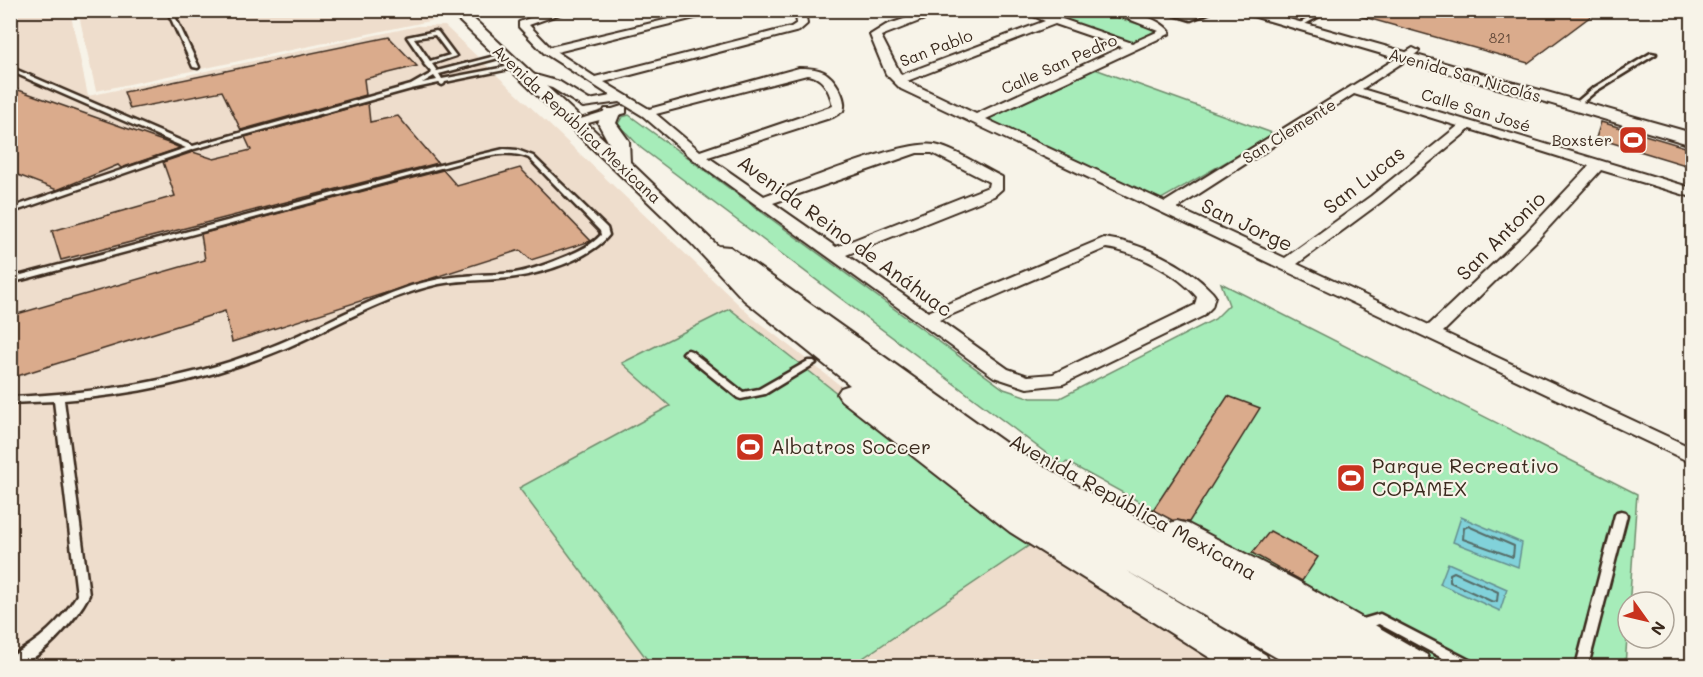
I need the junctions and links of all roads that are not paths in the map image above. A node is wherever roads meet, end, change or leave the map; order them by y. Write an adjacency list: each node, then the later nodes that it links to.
1 (169, 10): 21 (lane)
2 (455, 10): 22 (street, Avenida República Mexicana)
3 (566, 10): 17 (street, Avenida Reino de Anáhuac)
4 (722, 10): 17 (street)
5 (800, 10): 25 (street)
6 (944, 10): 26 (street)
7 (1024, 10): 14 (street)
8 (1111, 10): 16 (street, Calle San Pedro)
9 (1160, 10): 10 (lane)
10 (1214, 10)
11 (1239, 10): 15 (street, Avenida San Nicolás)
12 (1267, 10): 15 (street, Avenida San Nicolás)
13 (1328, 10): 15 (lane)
14 (1053, 21): 16 (street); 26 (street, San Pablo)
15 (1301, 24): 18 (street, Avenida San Nicolás)
16 (1135, 48): 34 (street, Calle San Pedro)
17 (548, 51): 25 (street, Avenida Reino de Anáhuac)
18 (1408, 54): 29 (street, San Clemente); 31 (street, Avenida San Nicolás)
19 (1653, 54): 31 (lane)
20 (427, 64): 20 (lane); 24 (lane)
21 (196, 67)
22 (516, 67): 24 (lane); 27 (lane); 30 (street); 35 (street, Avenida República Mexicana)
23 (10, 69): 39 (lane)
24 (434, 74): 27 (lane); 28 (lane)
25 (594, 81): 30 (street, Avenida Reino de Anáhuac)
26 (897, 81): 34 (street, San Jorge)
27 (442, 83): 28 (lane)
28 (410, 87): 39 (lane)
29 (1354, 90): 36 (street, Calle San José); 45 (street, San Clemente)
30 (624, 98): 32 (street, Avenida Reino de Anáhuac)
31 (1579, 102): 37 (street, Avenida San Nicolás); 38 (street, Avenida San Nicolás)
32 (641, 110): 33 (street); 40 (street, Avenida Reino de Anáhuac); 40 (street)
33 (611, 113): 35 (street); 41 (street)
34 (976, 119): 45 (street, San Jorge)
35 (577, 122): 41 (street, Avenida República Mexicana)
36 (1467, 124): 42 (street, Calle San José); 49 (street, San Lucas)
37 (1692, 130)
38 (1692, 139)
39 (192, 148): 46 (lane)
40 (698, 156): 44 (street, Avenida Reino de Anáhuac)
41 (620, 162): 48 (street, Avenida República Mexicana)
42 (1598, 165): 43 (street, Calle San José); 53 (street, San Antonio)
43 (1692, 193)
44 (761, 202): 47 (street, Avenida Reino de Anáhuac); 47 (street)
45 (1165, 209): 49 (street, San Jorge)
46 (10, 211)
47 (834, 254): 52 (street, Avenida Reino de Anáhuac)
48 (729, 264): 51 (street, Avenida República Mexicana); 55 (street, Avenida República Mexicana); 60 (street, Avenida República Mexicana)
49 (1284, 266): 53 (street, San Jorge)
50 (10, 281): 56 (lane)
51 (757, 289): 60 (street, Avenida República Mexicana); 63 (street, Avenida República Mexicana)
52 (925, 320): 52 (street, Avenida Reino de Anáhuac)
53 (1430, 334): 58 (street, San Jorge)
54 (688, 353): 55 (lane)
55 (811, 363): 62 (street, Avenida República Mexicana)
56 (59, 399): 57 (lane); 61 (lane)
57 (10, 400)
58 (1692, 456)
59 (1621, 515): 65 (lane)
60 (1385, 657): 64 (lane)
61 (10, 664)
62 (1253, 666)
63 (1322, 666)
64 (1468, 666)
65 (1582, 666)

